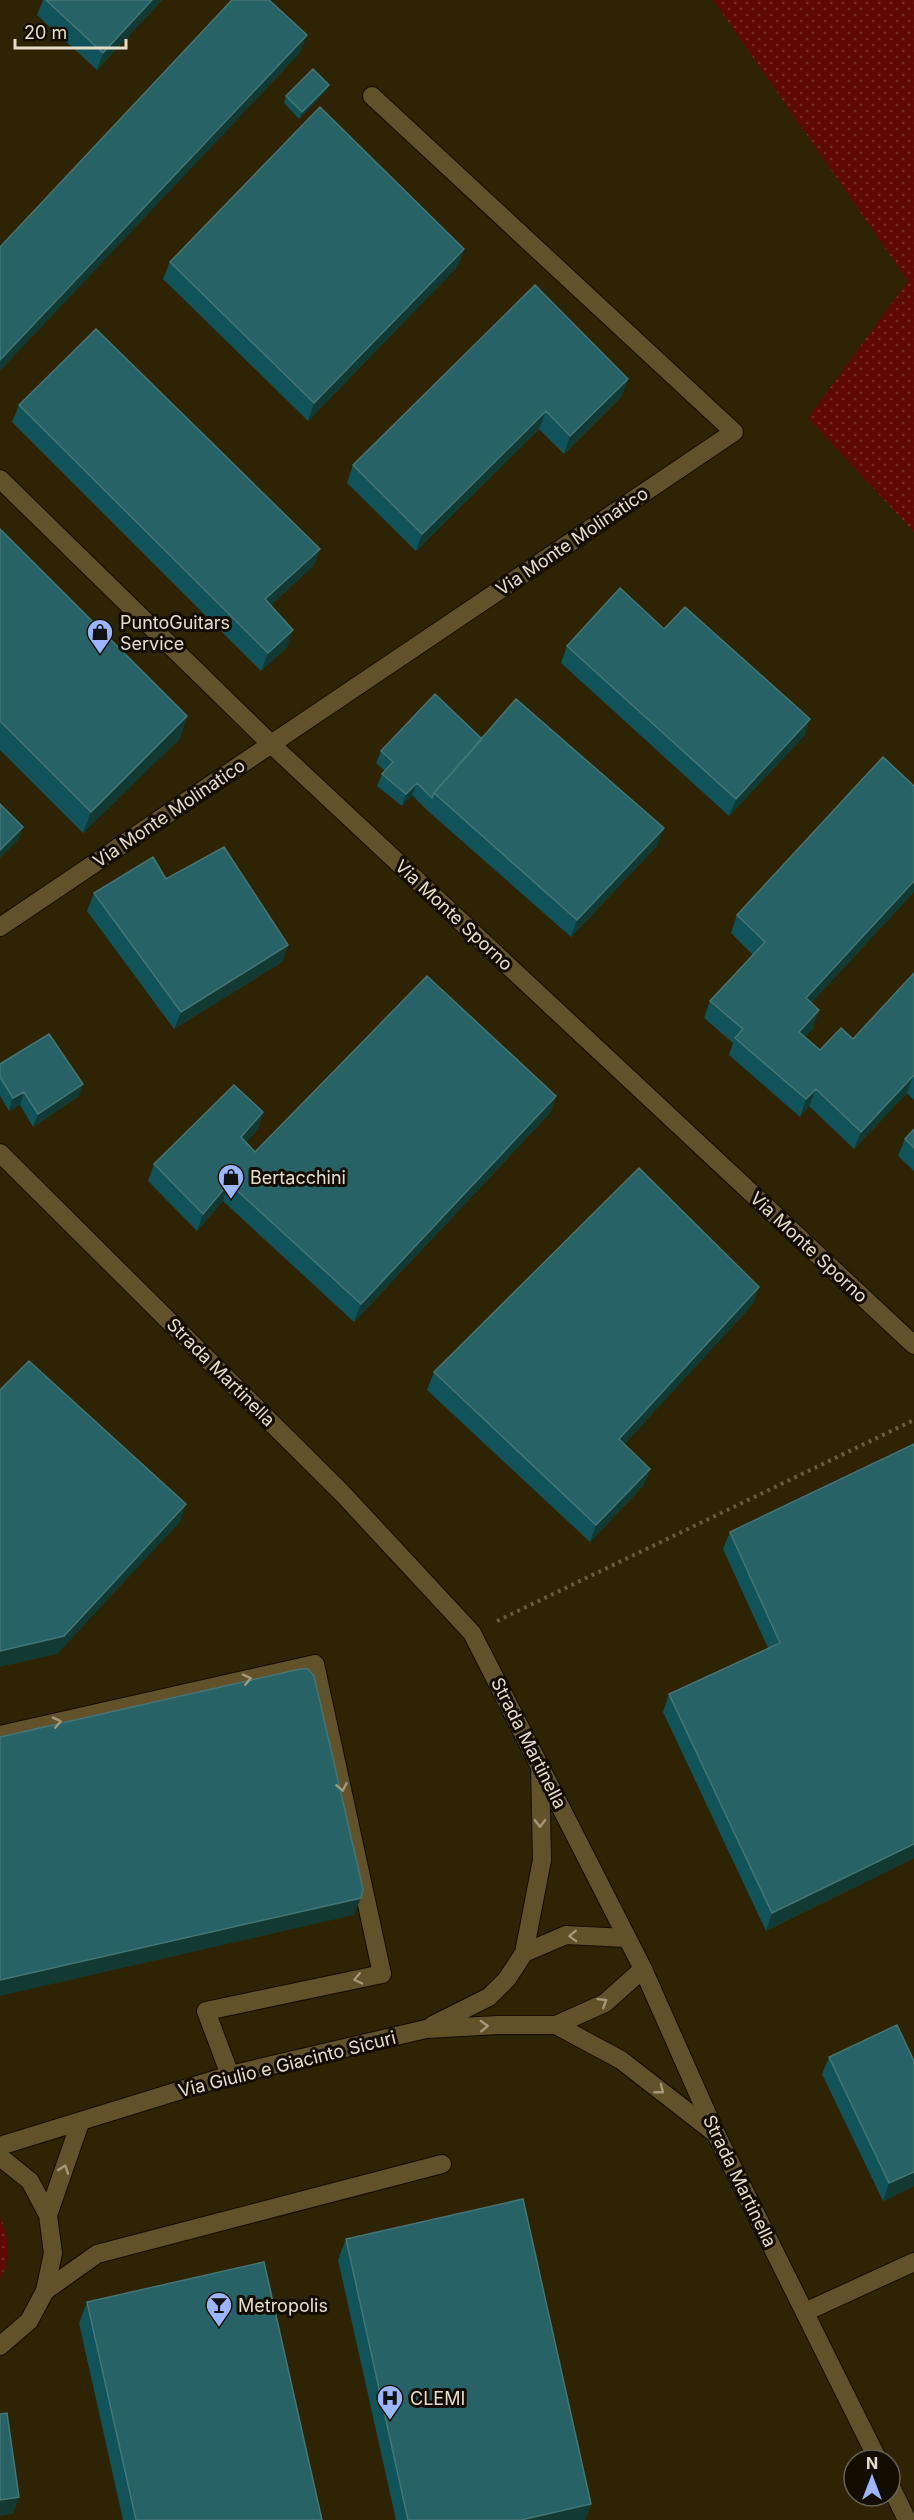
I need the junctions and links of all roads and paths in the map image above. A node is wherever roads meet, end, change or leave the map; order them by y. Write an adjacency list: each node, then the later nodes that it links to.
1 (372, 96): 3 (street, Via Monte Molinatico)
2 (0, 479): 3 (street, Via Monte Sporno)
3 (270, 744): 4 (street, Via Monte Molinatico); 6 (street, Via Monte Sporno)
4 (0, 927)
5 (0, 1153): 8 (street, Strada Martinella)
6 (914, 1345)
7 (914, 1419): 8 (path)
8 (472, 1633): 10 (street, Strada Martinella)
9 (0, 1735): 16 (street, one-way to 16)
10 (540, 1765): 11 (street, Strada Martinella); 12 (street, Via Giulio e Giacinto Sicuri, one-way to 12)
11 (627, 1938): 12 (street, one-way to 12); 13 (street, Strada Martinella)
12 (524, 1953): 15 (street, Via Giulio e Giacinto Sicuri)
13 (643, 1969): 14 (street, Via Giulio e Giacinto Sicuri, one-way to 13); 18 (street, Strada Martinella)
14 (556, 2025): 15 (street, Via Giulio e Giacinto Sicuri, one-way to 14); 18 (street, one-way to 18)
15 (426, 2029): 16 (street, Via Giulio e Giacinto Sicuri)
16 (230, 2075): 17 (street, Via Giulio e Giacinto Sicuri)
17 (80, 2123): 19 (street, Via Giulio e Giacinto Sicuri); 22 (street, one-way to 17)
18 (716, 2134): 25 (street, Strada Martinella)
19 (0, 2146)
20 (0, 2157): 22 (street)
21 (442, 2164): 24 (street)
22 (48, 2215): 24 (street)
23 (914, 2262): 25 (street)
24 (45, 2291): 26 (street)
25 (805, 2312): 27 (street, Strada Martinella)
26 (0, 2346)
27 (872, 2448)

